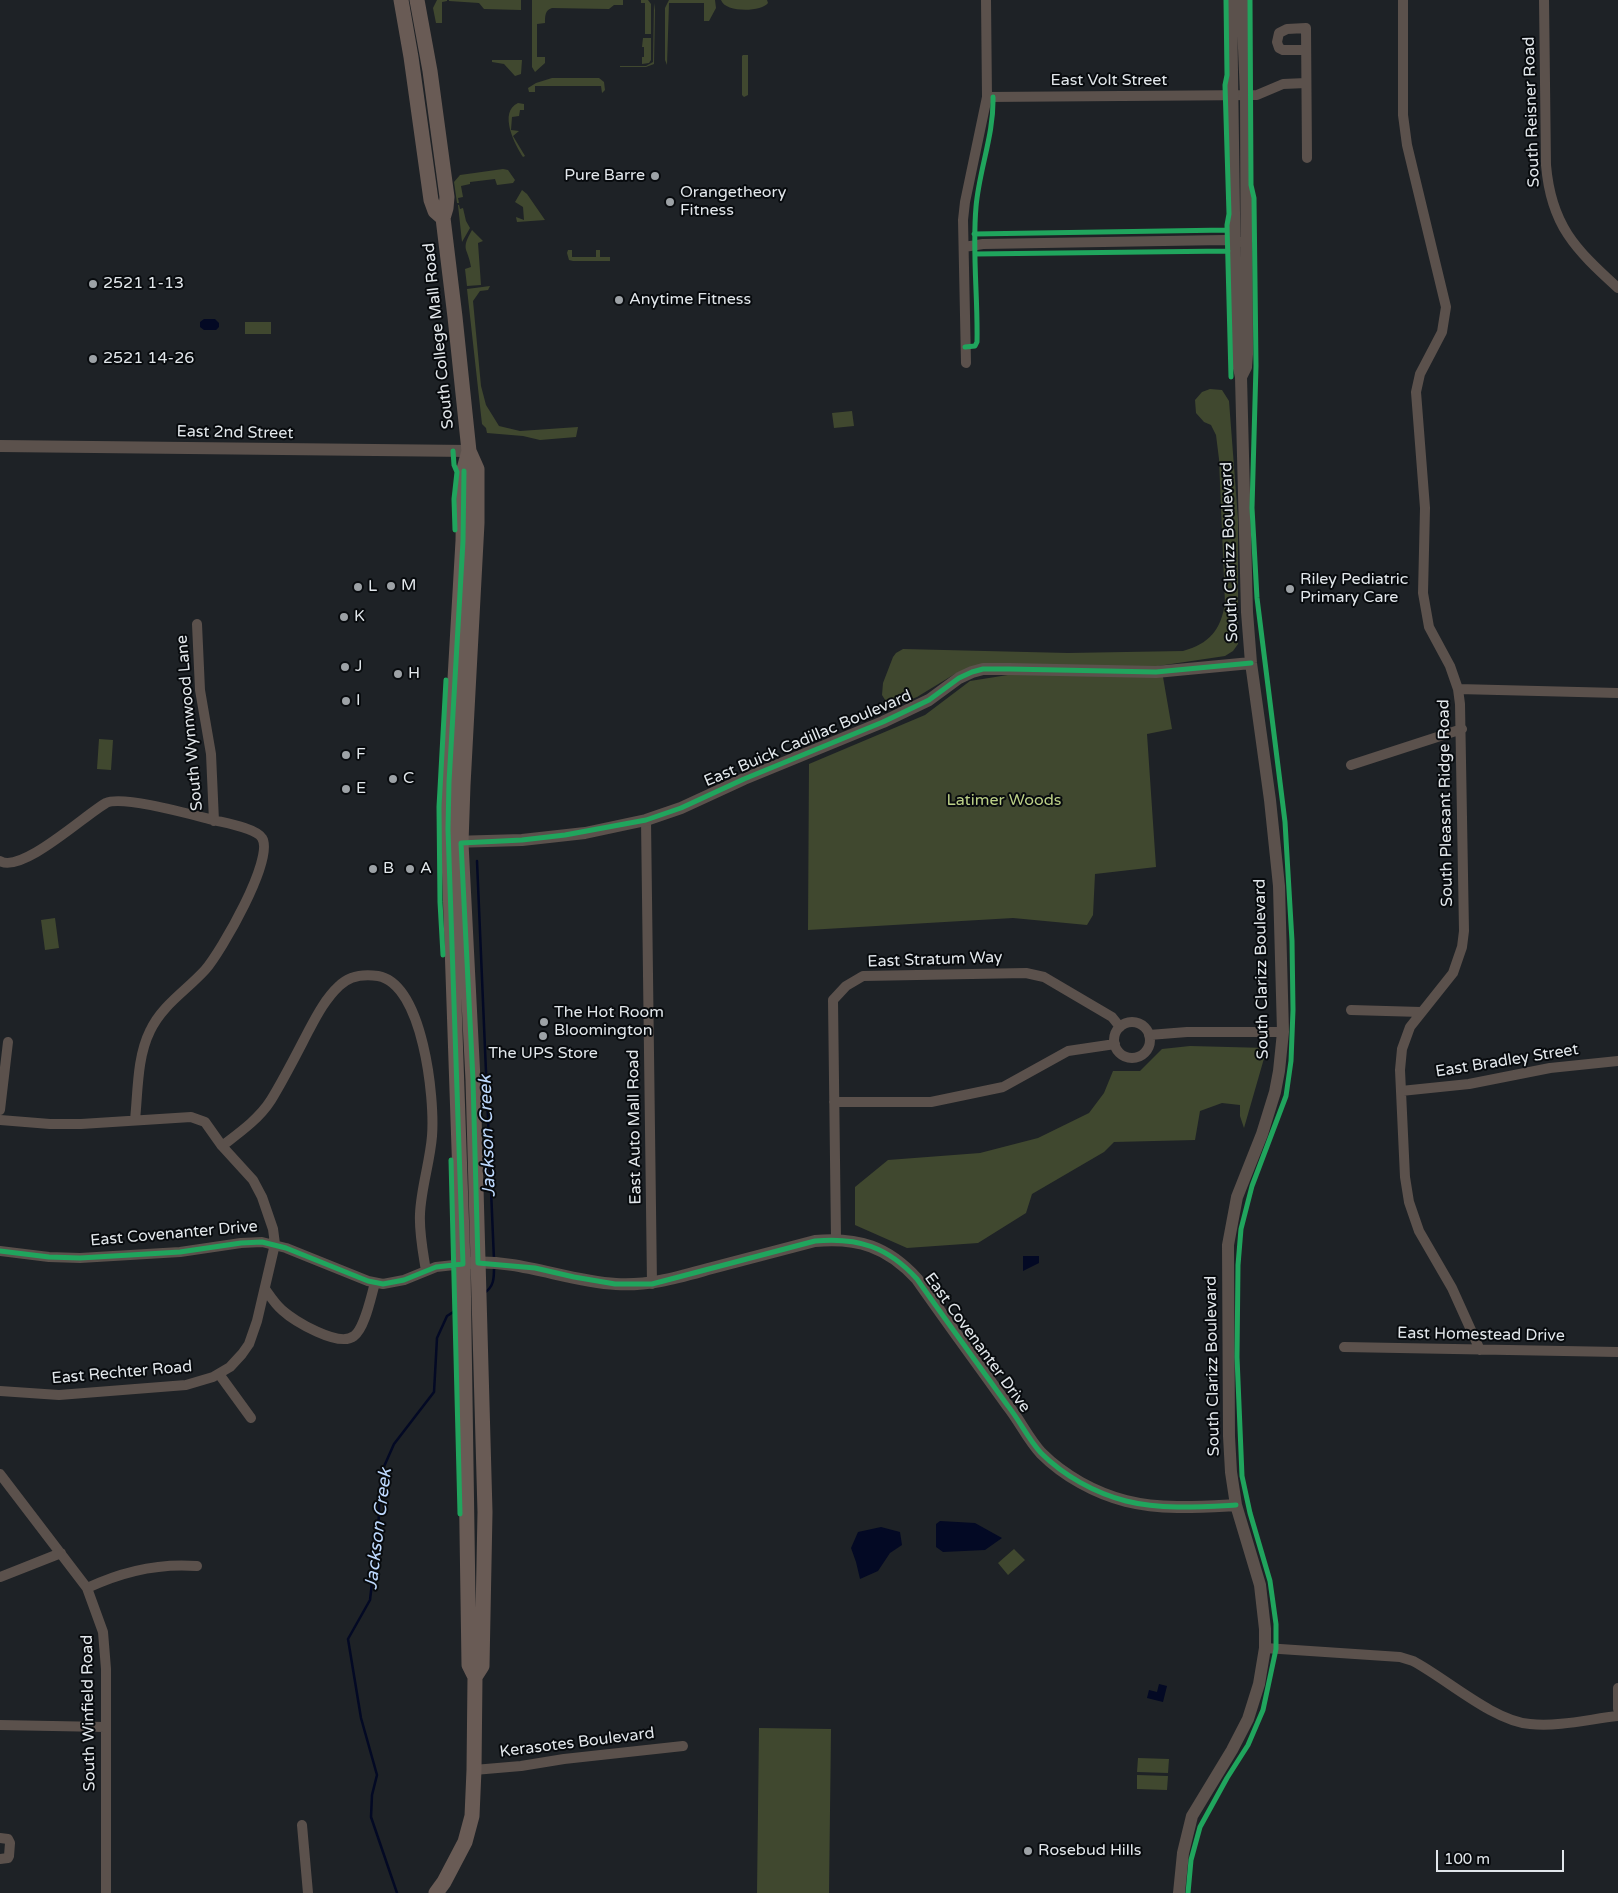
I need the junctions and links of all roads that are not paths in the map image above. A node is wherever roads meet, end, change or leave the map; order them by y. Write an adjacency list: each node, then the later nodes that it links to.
1 (401, 0): 14 (main road, South College Mall Road)
2 (417, 0): 14 (main road, South College Mall Road)
3 (986, 0): 12 (street)
4 (1231, 0): 10 (street, South Clarizz Boulevard)
5 (1242, 0): 11 (street, South Clarizz Boulevard)
6 (1403, 0): 25 (street, South Pleasant Ridge Road)
7 (1544, 0): 18 (street, South Reisner Road)
8 (1306, 50): 9 (street)
9 (1306, 83): 11 (street, East Volt Street); 13 (street)
10 (1232, 96): 11 (street, East Volt Street); 12 (street, East Volt Street); 15 (street, South Clarizz Boulevard)
11 (1246, 96): 16 (street, South Clarizz Boulevard)
12 (987, 97): 17 (street)
13 (1307, 158)
14 (443, 218): 22 (main road, South College Mall Road)
15 (1234, 241): 16 (street); 17 (street); 20 (street, South Clarizz Boulevard)
16 (1247, 243): 20 (street, South Clarizz Boulevard)
17 (964, 247): 19 (street)
18 (1618, 288)
19 (966, 363)
20 (1241, 377): 24 (street, South Clarizz Boulevard)
21 (0, 446): 22 (street, East 2nd Street)
22 (469, 451): 31 (main road, South College Mall Road)
23 (197, 624): 29 (street, South Wynnwood Lane)
24 (1251, 664): 30 (street, East Buick Cadillac Boulevard); 36 (street, South Clarizz Boulevard)
25 (1458, 689): 26 (street); 27 (street, South Pleasant Ridge Road)
26 (1618, 693)
27 (1462, 729): 28 (street); 34 (street, South Pleasant Ridge Road)
28 (1351, 765)
29 (214, 820): 32 (street); 47 (street)
30 (646, 820): 31 (street, East Buick Cadillac Boulevard); 55 (street, East Auto Mall Road)
31 (454, 842): 41 (main road, South College Mall Road); 42 (main road, South College Mall Road)
32 (0, 861)
33 (1351, 1010): 34 (street)
34 (1421, 1012): 43 (street, South Pleasant Ridge Road)
35 (1120, 1027): 37 (street); 39 (street); 44 (street, East Stratum Way)
36 (1283, 1032): 37 (street); 64 (street, South Clarizz Boulevard)
37 (1149, 1035): 39 (street)
38 (8, 1042): 45 (street)
39 (1115, 1044): 44 (street)
40 (1618, 1061): 43 (street, East Bradley Street)
41 (456, 1079): 42 (street); 52 (main road, South College Mall Road)
42 (473, 1080): 52 (main road, South College Mall Road)
43 (1400, 1091): 58 (street, South Pleasant Ridge Road)
44 (834, 1102): 49 (street, East Stratum Way)
45 (0, 1110)
46 (0, 1120): 47 (street)
47 (135, 1120): 48 (street)
48 (222, 1146): 50 (street); 53 (street)
49 (836, 1239): 55 (street, East Covenanter Drive); 64 (street, East Covenanter Drive)
50 (275, 1244): 51 (street, East Covenanter Drive); 54 (street, East Covenanter Drive); 56 (street, East Rechter Road)
51 (0, 1251)
52 (476, 1263): 53 (street, East Covenanter Drive); 55 (street, East Covenanter Drive); 65 (main road, South College Mall Road); 66 (main road, South College Mall Road)
53 (426, 1271): 54 (street, East Covenanter Drive)
54 (375, 1283): 56 (street)
55 (652, 1284)
56 (265, 1289): 60 (street, East Rechter Road)
57 (1344, 1347): 58 (street, East Homestead Drive)
58 (1480, 1350): 59 (street, East Homestead Drive)
59 (1618, 1352)
60 (219, 1374): 61 (street, East Rechter Road); 62 (street)
61 (0, 1390)
62 (251, 1418)
63 (0, 1474): 67 (street, South Winfield Road)
64 (1236, 1505): 71 (street, South Clarizz Boulevard)
65 (468, 1512): 66 (main road); 72 (main road, South College Mall Road)
66 (485, 1512): 72 (main road, South College Mall Road)
67 (62, 1553): 69 (street); 70 (street, South Winfield Road)
68 (197, 1566): 70 (street)
69 (0, 1577)
70 (87, 1588): 77 (street, South Winfield Road)
71 (1265, 1648): 75 (street); 86 (street, South Clarizz Boulevard)
72 (475, 1677): 79 (main road, South College Mall Road)
73 (1618, 1688): 74 (street)
74 (1618, 1709)
75 (1618, 1716)
76 (0, 1725): 77 (street)
77 (105, 1726): 84 (street, South Winfield Road)
78 (683, 1746): 79 (street, Kerasotes Boulevard)
79 (474, 1770): 83 (main road, South College Mall Road)
80 (302, 1825): 85 (street)
81 (0, 1838): 82 (street)
82 (0, 1859)
83 (440, 1891)
84 (106, 1893)
85 (308, 1893)
86 (1179, 1893)

